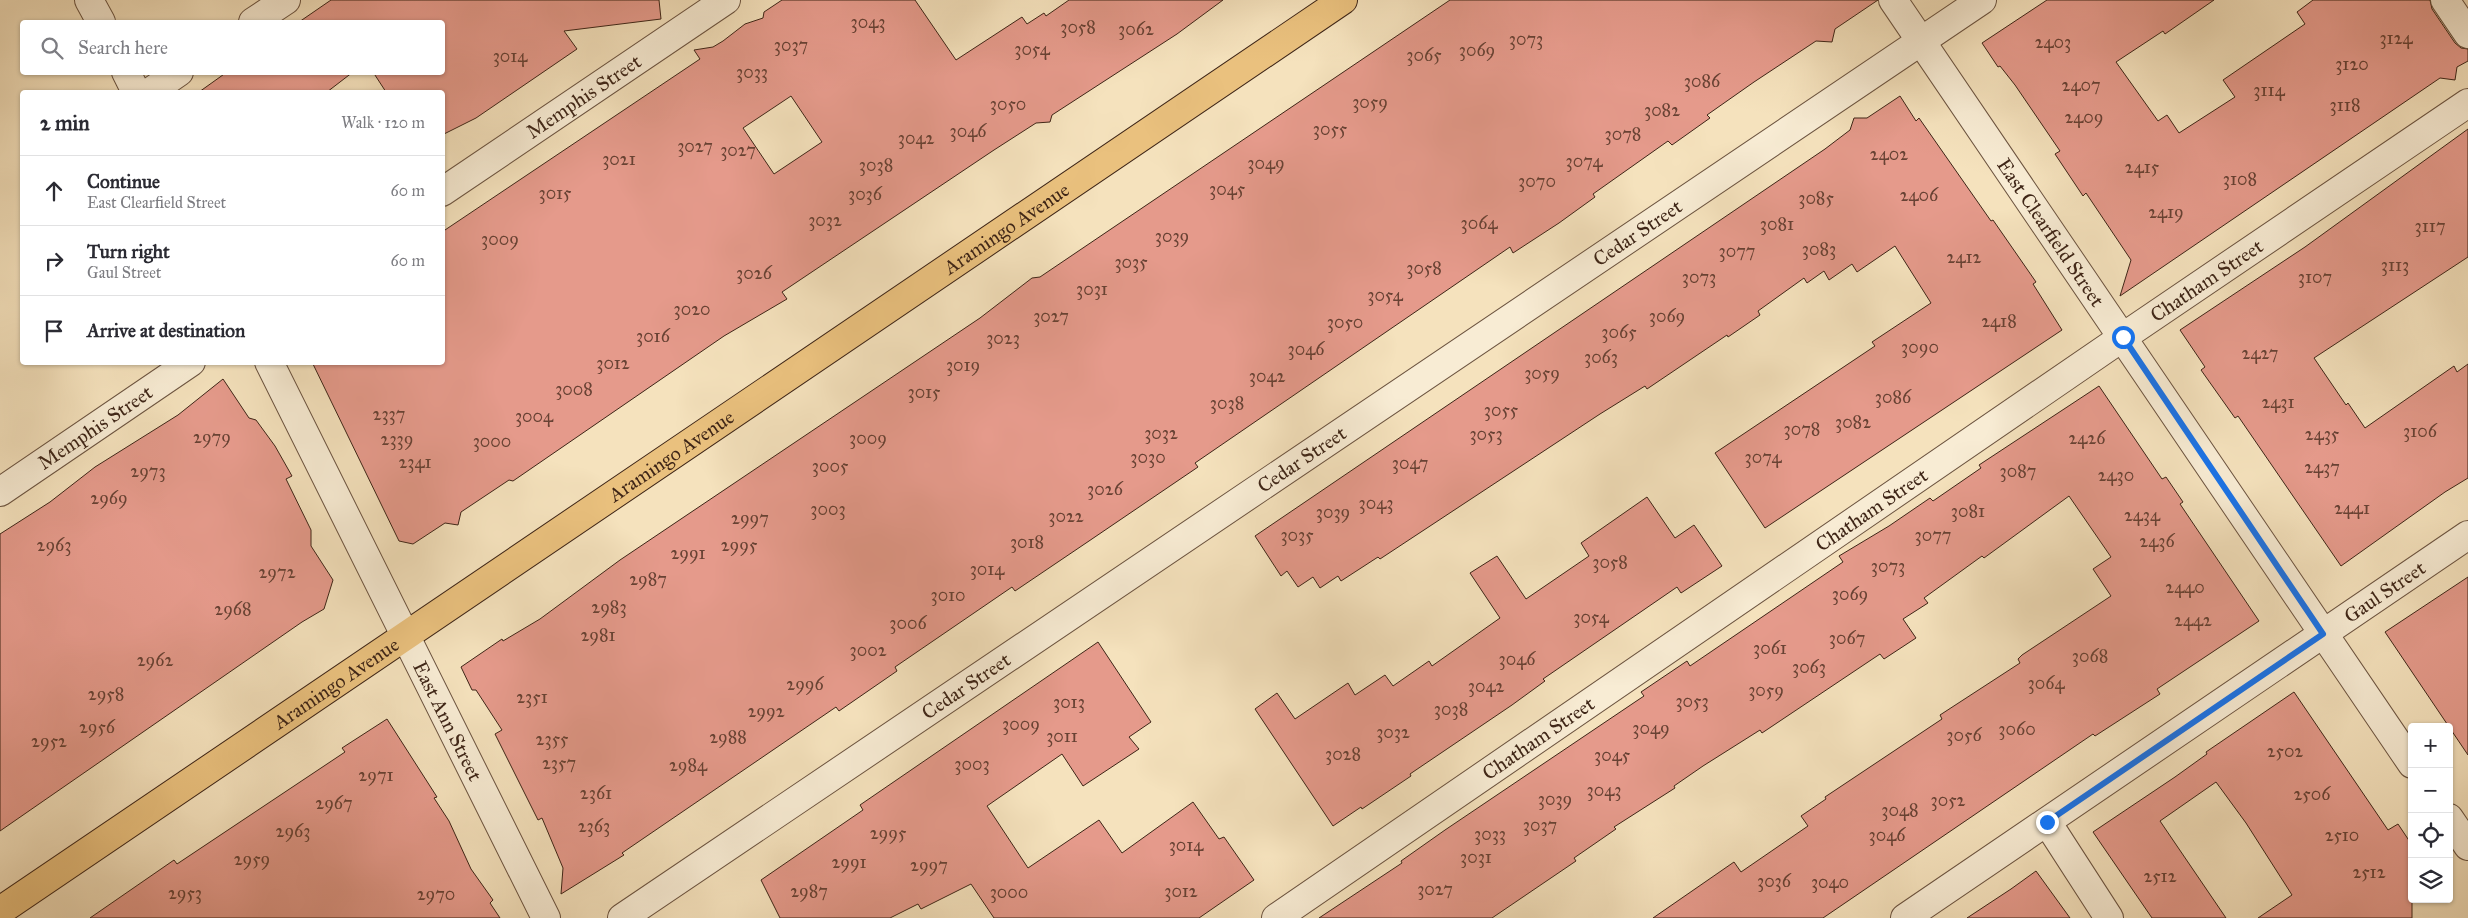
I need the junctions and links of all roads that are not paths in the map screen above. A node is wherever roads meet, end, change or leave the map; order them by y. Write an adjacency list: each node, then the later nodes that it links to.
1 (89, 0): 8 (street)
2 (286, 0): 9 (street)
3 (726, 0): 17 (street, Memphis Street)
4 (1343, 0): 24 (main road, Aramingo Avenue)
5 (1893, 0): 11 (street, East Clearfield Street)
6 (1982, 0): 11 (street, Cedar Street)
7 (2445, 0): 10 (street)
8 (100, 20)
9 (256, 20)
10 (2468, 34)
11 (1921, 42): 18 (street, East Clearfield Street); 31 (street, Cedar Street)
12 (128, 75): 14 (street)
13 (175, 75): 15 (street)
14 (135, 90)
15 (153, 90)
16 (2468, 103): 18 (street, Chatham Street)
17 (445, 190)
18 (2123, 337): 23 (street, East Clearfield Street); 32 (street, Chatham Street)
19 (187, 365): 21 (street, Memphis Street)
20 (270, 365): 24 (street, East Ann Street)
21 (0, 492)
22 (2468, 535): 23 (street, Gaul Street)
23 (2323, 634): 25 (street, East Clearfield Street); 26 (street, Gaul Street)
24 (405, 637): 29 (main road, Aramingo Avenue); 30 (street, East Ann Street)
25 (2408, 758)
26 (2047, 822): 33 (street, Gaul Street); 34 (street)
27 (2453, 824): 28 (street)
28 (2468, 846)
29 (0, 911)
30 (546, 918)
31 (622, 918)
32 (1276, 918)
33 (1905, 918)
34 (2109, 918)

